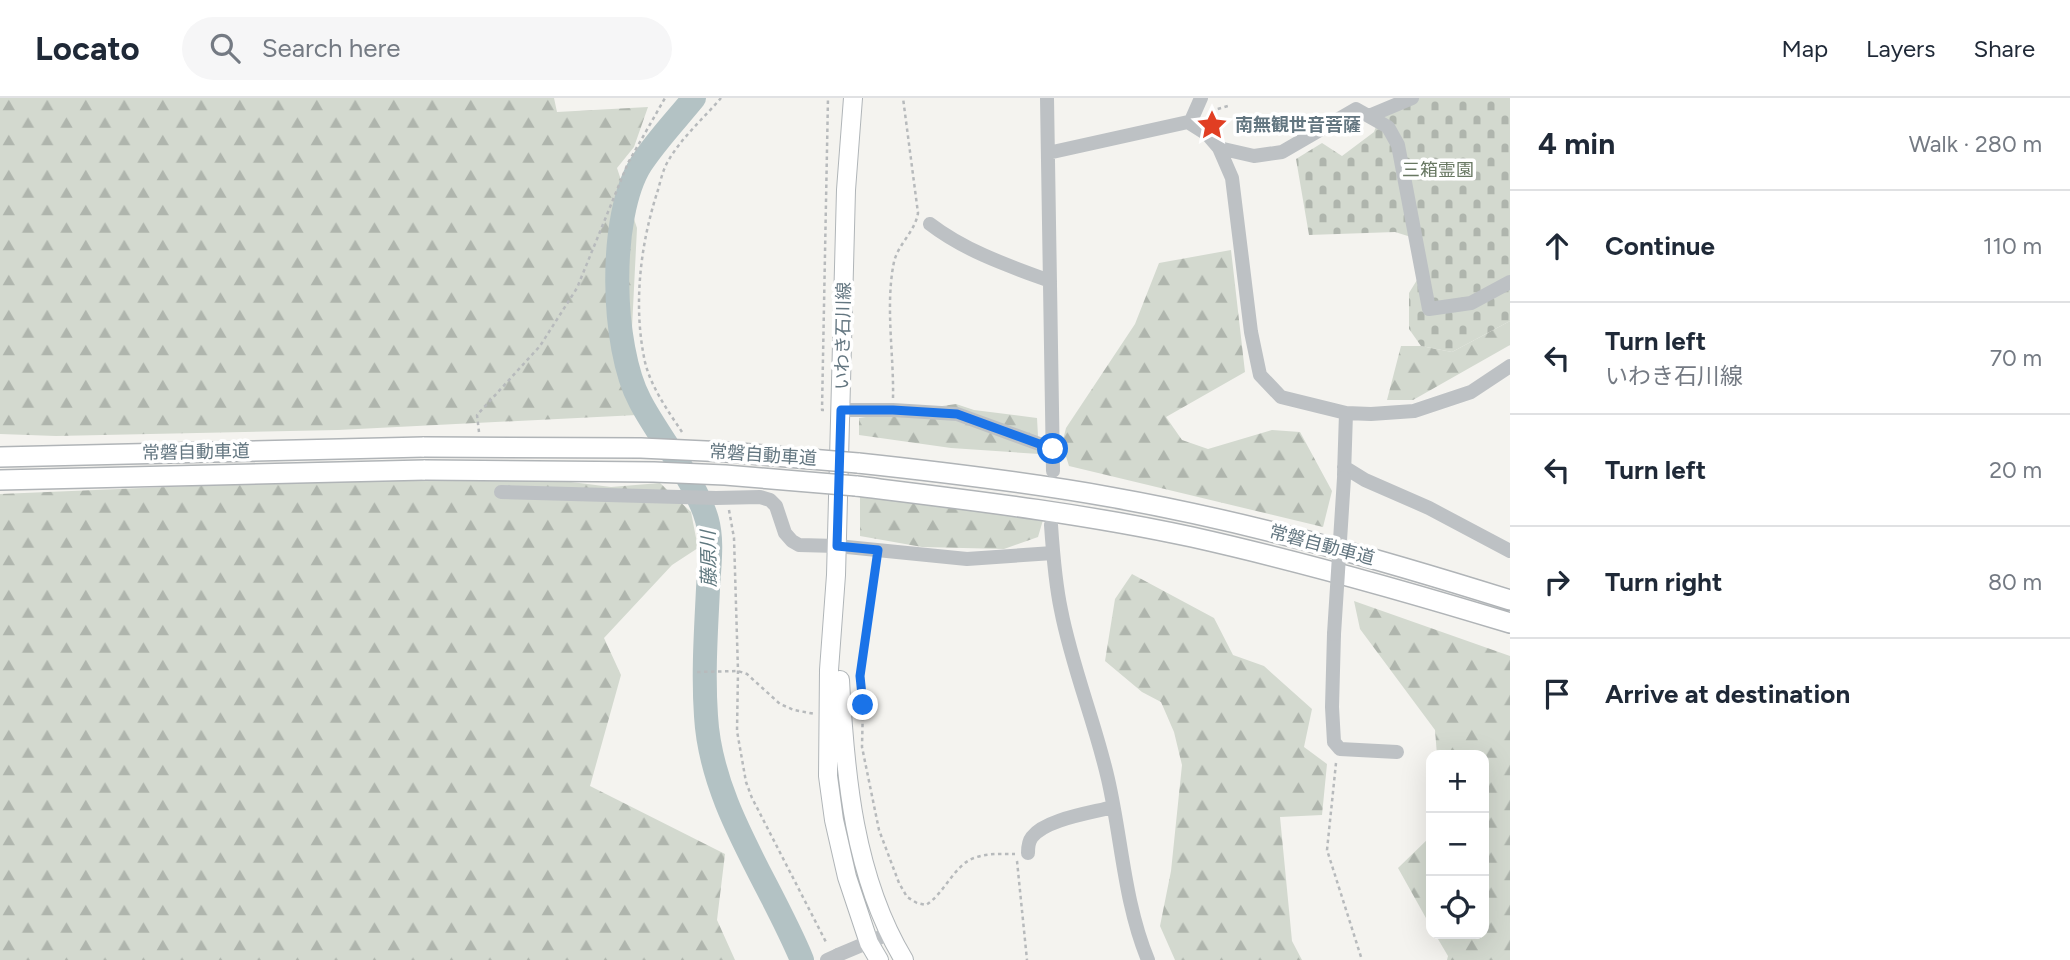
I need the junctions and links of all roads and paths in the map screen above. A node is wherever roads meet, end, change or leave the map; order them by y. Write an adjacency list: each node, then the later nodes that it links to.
1 (665, 98): 19 (path)
2 (828, 98): 16 (path)
3 (853, 98): 16 (main road, いわき石川線)
4 (902, 98): 17 (path)
5 (1047, 98): 11 (street)
6 (1201, 98): 9 (street)
7 (1412, 98): 8 (street)
8 (1363, 113): 10 (street); 14 (street)
9 (1190, 123): 10 (street); 11 (street)
10 (1219, 148): 18 (street)
11 (1048, 153): 13 (street)
12 (930, 224): 13 (street)
13 (1050, 281): 20 (street)
14 (1510, 282)
15 (1510, 366): 18 (street)
16 (841, 410): 17 (street); 27 (main road, いわき石川線)
17 (893, 410): 20 (street)
18 (1346, 413): 23 (street)
19 (479, 441)
20 (1053, 449): 22 (street)
21 (0, 457): 32 (highway, 常磐自動車道, bridge)
22 (1053, 471)
23 (1344, 472): 29 (street); 36 (street, bridge)
24 (0, 480): 33 (highway, 常磐自動車道, bridge)
25 (501, 492): 27 (street)
26 (1051, 525): 30 (street)
27 (837, 546): 28 (street); 31 (main road, いわき石川線)
28 (878, 550): 30 (street); 45 (path)
29 (1510, 551)
30 (1053, 553): 38 (street)
31 (836, 575): 35 (main road, いわき石川線); 40 (main road, いわき石川線)
32 (1510, 600)
33 (1510, 623)
34 (697, 673): 35 (path)
35 (829, 717): 41 (main road, いわき石川線)
36 (1337, 746): 37 (street); 47 (path)
37 (1397, 752)
38 (1113, 807): 39 (street); 46 (street)
39 (1028, 853)
40 (888, 934): 41 (street); 44 (main road, いわき石川線)
41 (869, 943): 42 (street); 43 (main road, いわき石川線)
42 (832, 958)
43 (879, 960)
44 (904, 960)
45 (1027, 960)
46 (1148, 960)
47 (1362, 960)

